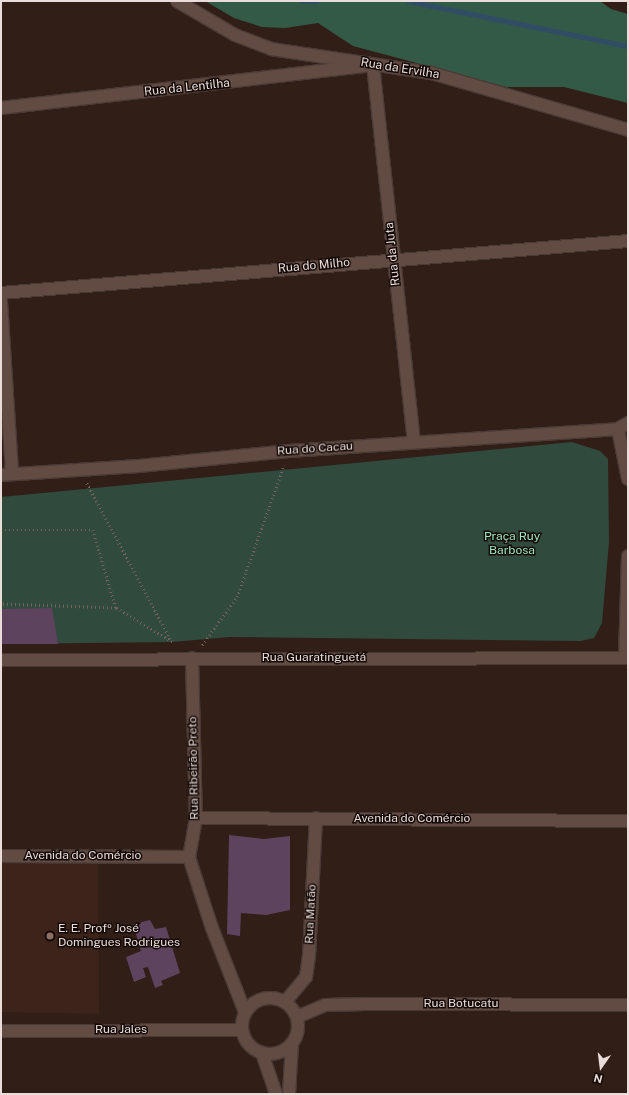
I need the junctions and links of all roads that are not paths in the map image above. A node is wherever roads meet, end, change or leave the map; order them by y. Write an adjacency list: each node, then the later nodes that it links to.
1 (177, 1): 2 (street, Rua da Ervilha)
2 (373, 66): 3 (street, Rua da Lentilha); 4 (street, Rua da Ervilha); 6 (street, Rua da Juta)
3 (1, 108)
4 (628, 130)
5 (628, 241): 6 (street, Rua do Milho)
6 (393, 260): 7 (street, Rua do Milho); 10 (street, Rua da Juta)
7 (1, 293)
8 (1, 302): 11 (street)
9 (623, 426): 10 (street, Rua do Cacau); 12 (street)
10 (414, 442): 11 (street, Rua do Cacau)
11 (7, 474)
12 (628, 479)
13 (628, 556): 15 (street)
14 (192, 658): 15 (street, Rua Guaratinguetá); 16 (street, Rua Guaratinguetá); 17 (street, Rua Ribeirão Preto)
15 (627, 658)
16 (1, 660)
17 (196, 818): 18 (street, Avenida do Comércio); 21 (street, Rua Ribeirão Preto)
18 (316, 818): 19 (street, Avenida do Comércio); 22 (street, Rua Matão)
19 (628, 821)
20 (1, 856): 21 (street, Avenida do Comércio)
21 (189, 857): 24 (street)
22 (286, 1002): 24 (street); 25 (street)
23 (628, 1005): 25 (street, Rua Botucatu)
24 (245, 1012): 26 (street)
25 (296, 1017): 28 (street)
26 (242, 1030): 27 (street, Rua Jales); 29 (street)
27 (1, 1031)
28 (292, 1043): 29 (street); 31 (street)
29 (262, 1053): 30 (street)
30 (276, 1094)
31 (289, 1094)

